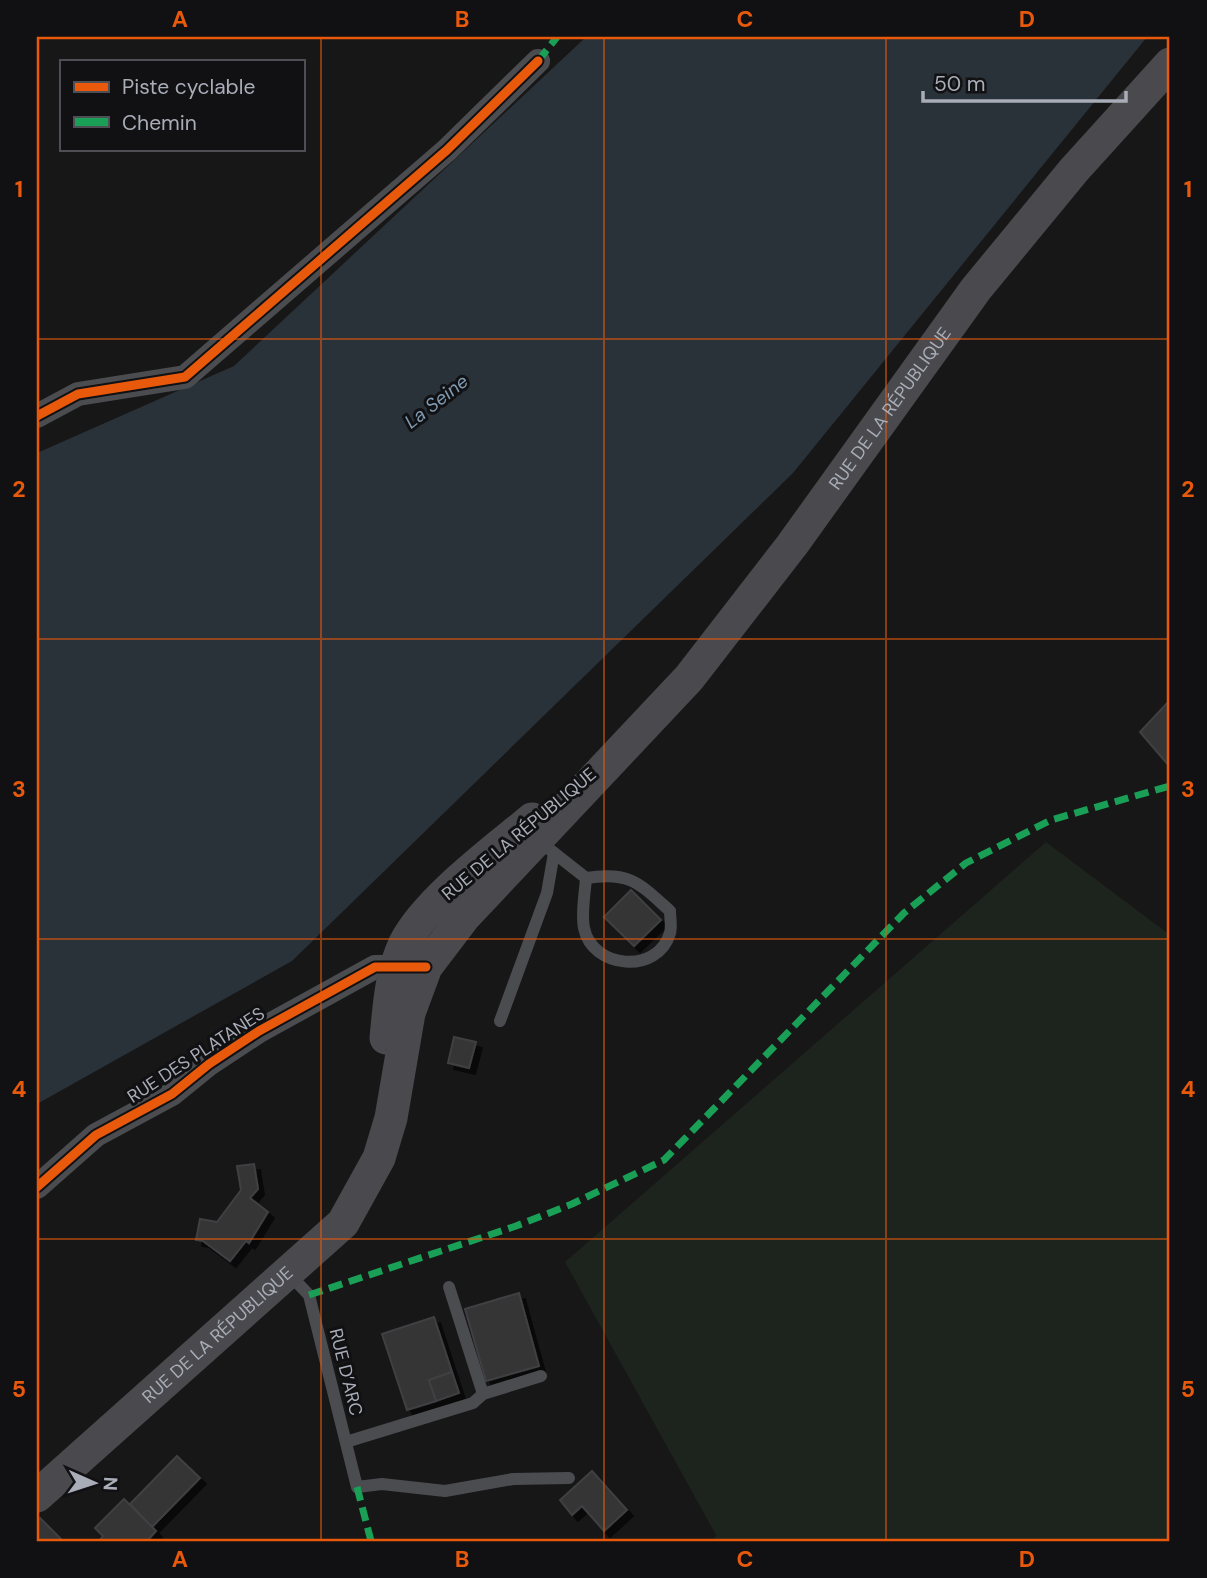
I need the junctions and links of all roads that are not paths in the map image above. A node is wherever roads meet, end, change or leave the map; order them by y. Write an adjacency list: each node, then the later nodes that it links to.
1 (538, 61): 3 (street)
2 (1170, 64): 4 (main road, RUE DE LA RÉPUBLIQUE)
3 (37, 416)
4 (614, 756): 5 (main road, RUE DE LA RÉPUBLIQUE); 7 (main road, RUE DE LA RÉPUBLIQUE)
5 (546, 847): 6 (lane); 7 (main road, RUE DE LA RÉPUBLIQUE); 8 (lane)
6 (586, 878): 6 (lane)
7 (411, 967): 9 (street, RUE DES PLATANES); 10 (main road, RUE DE LA RÉPUBLIQUE)
8 (499, 1021)
9 (37, 1187)
10 (289, 1273): 14 (lane, RUE D’ARC); 16 (main road, RUE DE LA RÉPUBLIQUE)
11 (449, 1287): 13 (lane)
12 (541, 1376): 13 (lane)
13 (483, 1394): 14 (lane)
14 (346, 1442): 15 (lane, RUE D’ARC)
15 (569, 1478)
16 (37, 1496)

